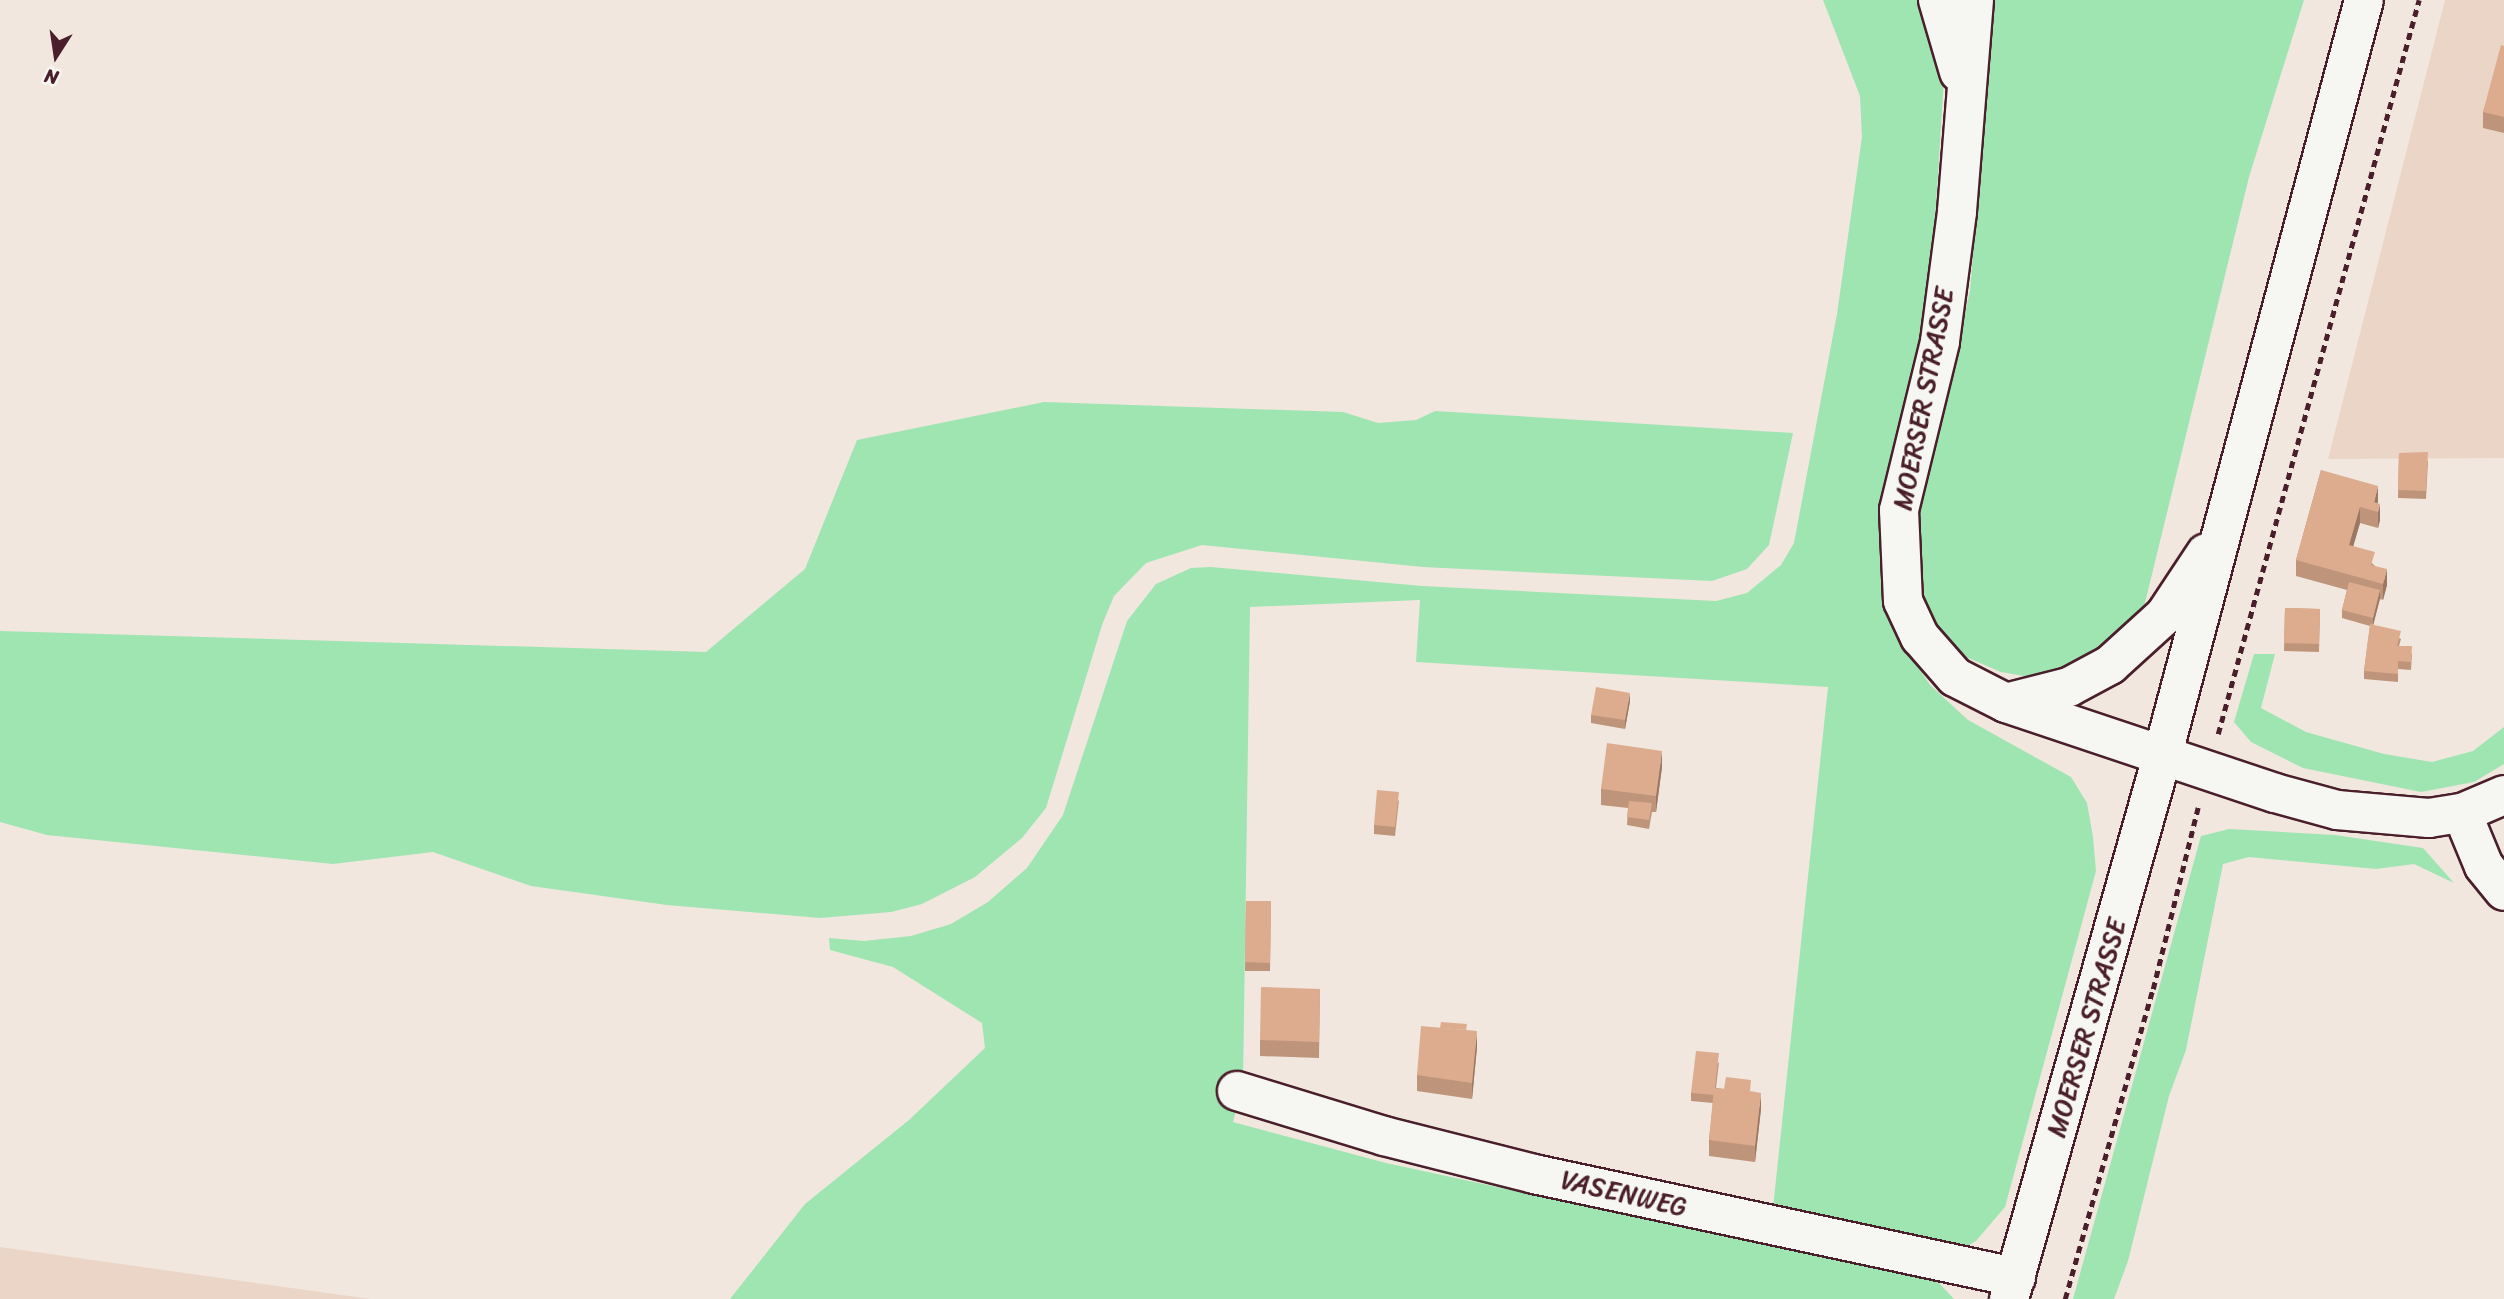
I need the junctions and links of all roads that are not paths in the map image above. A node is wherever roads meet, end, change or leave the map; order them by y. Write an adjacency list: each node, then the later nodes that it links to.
1 (1938, 0): 4 (street, MOERSER STRASSE)
2 (1974, 0): 4 (street, MOERSER STRASSE)
3 (2364, 0): 5 (street, MOERSER STRASSE)
4 (1964, 91): 6 (street, MOERSER STRASSE)
5 (2222, 528): 6 (street); 7 (street, MOERSER STRASSE)
6 (2006, 703): 7 (street, MOERSER STRASSE)
7 (2162, 757): 9 (street, MOERSER STRASSE); 12 (street, MOERSER STRASSE)
8 (2504, 795): 9 (street, MOERSER STRASSE)
9 (2462, 813): 10 (street)
10 (2504, 891)
11 (1237, 1091): 12 (street, VASENWEG)
12 (2012, 1288)

